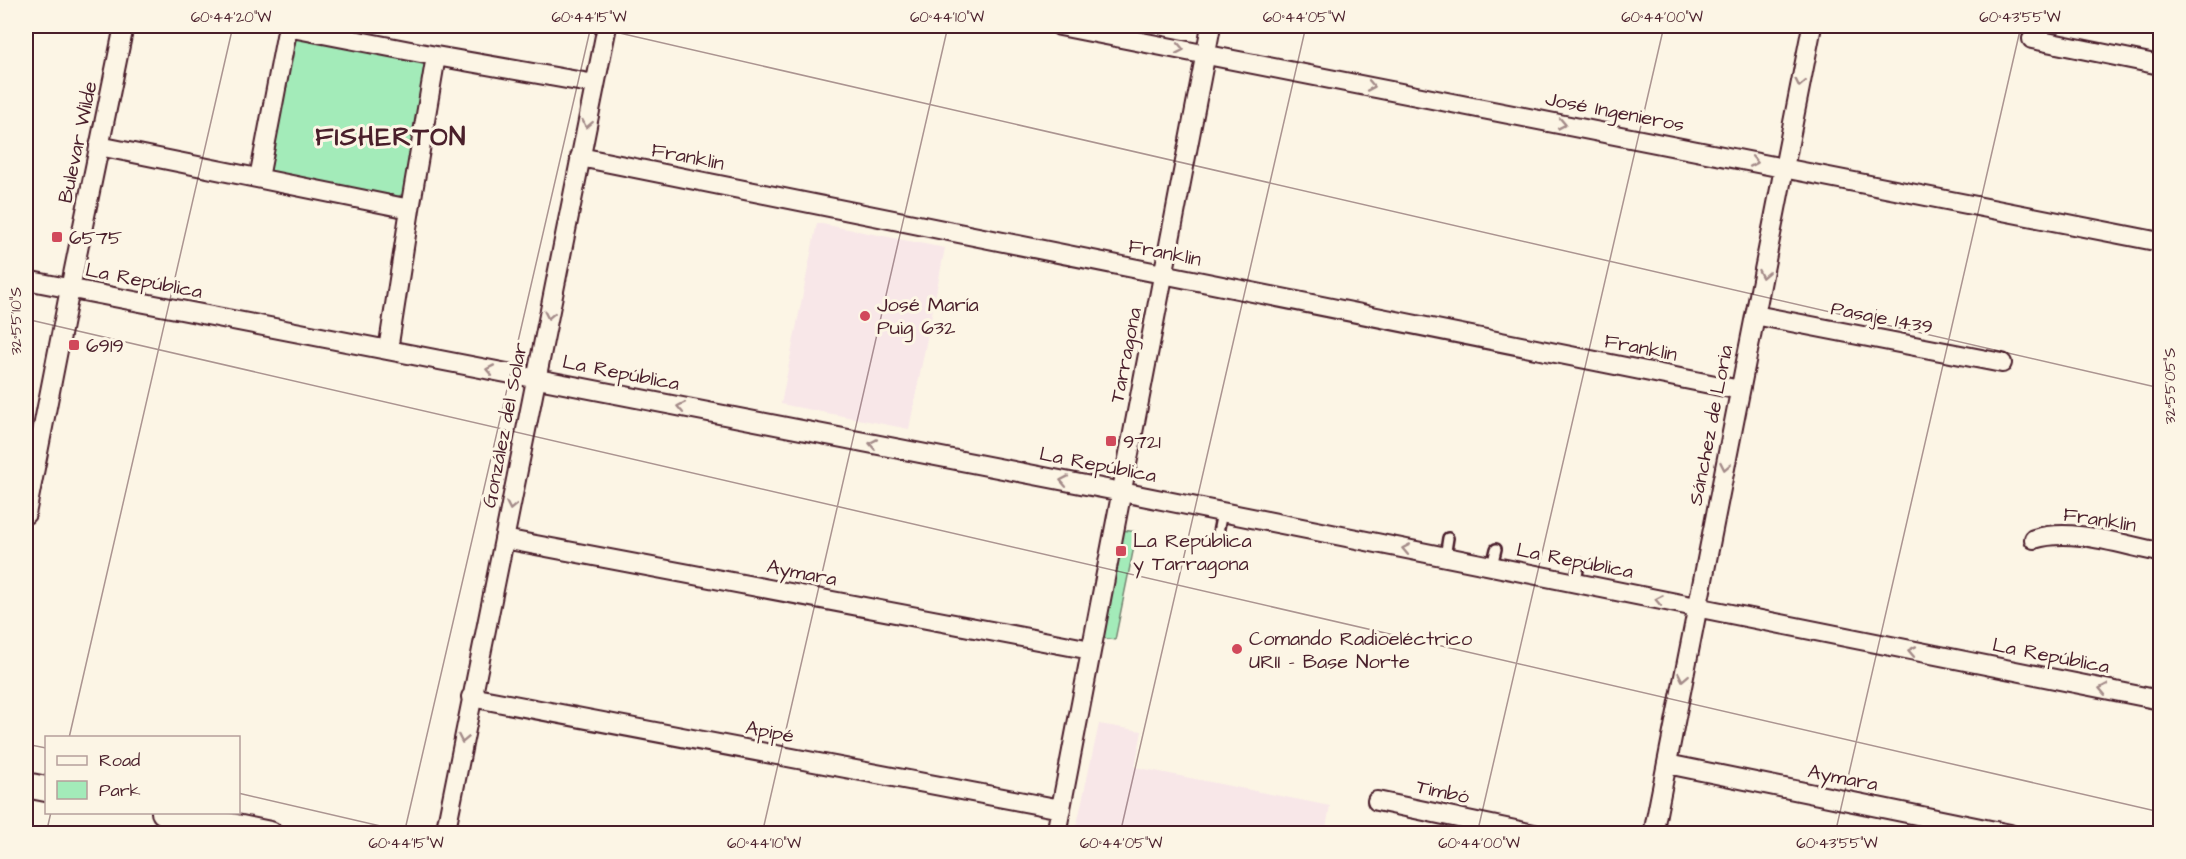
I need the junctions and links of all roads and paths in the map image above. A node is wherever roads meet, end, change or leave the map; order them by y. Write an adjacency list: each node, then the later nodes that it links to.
1 (124, 26): 12 (street, Bulevar Wilde)
2 (287, 26): 9 (street); 15 (street)
3 (607, 26): 11 (street, González del Solar)
4 (1060, 26): 8 (street, José Ingenieros, one-way to 8)
5 (1211, 26): 8 (street, Tarragona)
6 (1812, 26): 14 (street, Sánchez de Loria, one-way to 14)
7 (2032, 39): 10 (street)
8 (1205, 54): 14 (street, José Ingenieros, one-way to 14); 18 (street, Tarragona)
9 (436, 56): 11 (street); 16 (street)
10 (2160, 65)
11 (595, 84): 13 (street, González del Solar, one-way to 13)
12 (99, 146): 15 (street); 20 (street, Bulevar Wilde)
13 (580, 157): 18 (street, Franklin); 24 (street, González del Solar, one-way to 24)
14 (1784, 168): 17 (street, José Ingenieros); 21 (street, Sánchez de Loria, one-way to 21)
15 (259, 178): 16 (street)
16 (410, 209): 22 (street)
17 (2160, 242)
18 (1163, 274): 25 (street, Franklin); 26 (street, Tarragona)
19 (26, 280): 20 (street, La República)
20 (69, 289): 22 (street, La República); 28 (street, Bulevar Wilde)
21 (1755, 315): 23 (street, Pasaje 1439); 25 (street, Sánchez de Loria)
22 (388, 350): 24 (street, La República, one-way to 22)
23 (2002, 363)
24 (536, 379): 26 (street, La República, one-way to 24); 31 (street, González del Solar, one-way to 31)
25 (1740, 390): 37 (street, Sánchez de Loria, one-way to 37)
26 (1122, 492): 27 (street, La República); 38 (street, Tarragona)
27 (1222, 512): 29 (lane); 34 (street, La República, one-way to 27)
28 (26, 514)
29 (1217, 538)
30 (1448, 538): 34 (lane)
31 (504, 539): 38 (street, Aymara); 39 (street, González del Solar)
32 (2034, 539): 33 (street, Franklin)
33 (2160, 552)
34 (1445, 557): 36 (street, La República)
35 (1579, 563): 36 (lane)
36 (1576, 583): 37 (street, La República, one-way to 36)
37 (1697, 608): 40 (street, La República, one-way to 37); 41 (street, Sánchez de Loria, one-way to 41)
38 (1091, 650): 45 (street, Tarragona)
39 (471, 697): 45 (street, Apipé); 49 (street, González del Solar, one-way to 49)
40 (2160, 700)
41 (1666, 764): 52 (street, Sánchez de Loria); 53 (street, Aymara)
42 (26, 785): 43 (main road)
43 (45, 789)
44 (1377, 801): 51 (street, Timbó)
45 (1061, 809): 50 (street, Tarragona)
46 (168, 814): 47 (main road)
47 (242, 831): 48 (main road)
48 (270, 834)
49 (445, 834)
50 (1056, 834)
51 (1534, 834)
52 (1653, 834)
53 (2010, 834)

